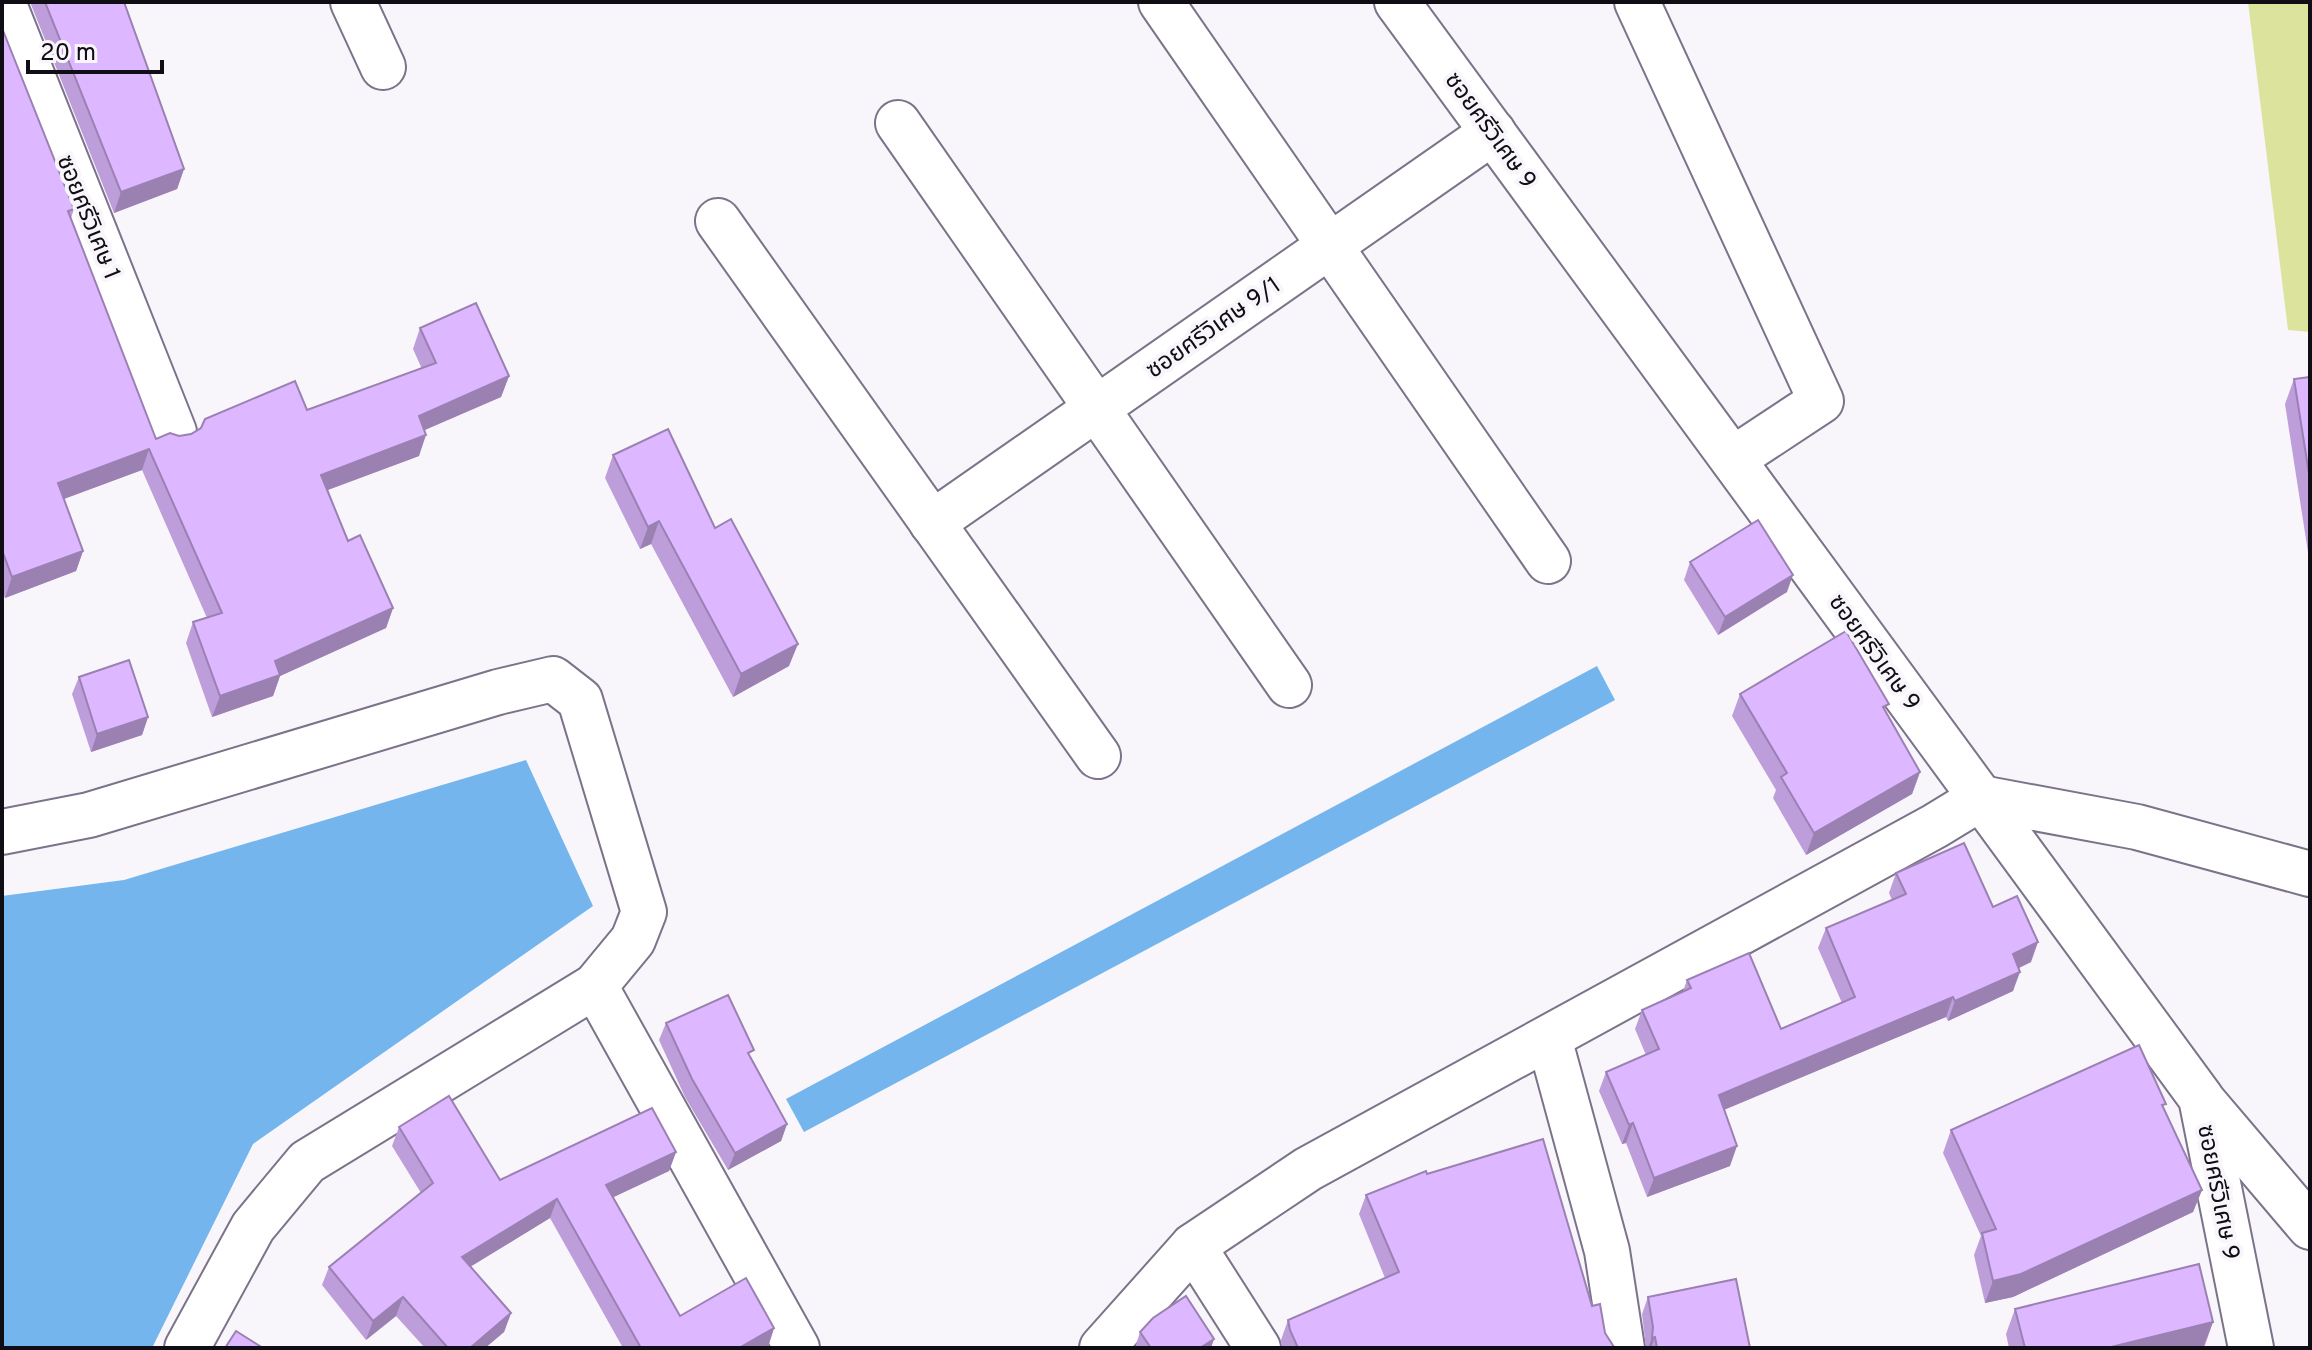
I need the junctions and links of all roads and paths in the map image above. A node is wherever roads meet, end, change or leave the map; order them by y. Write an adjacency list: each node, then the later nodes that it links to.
1 (3, 2): 12 (street, ซอยศรีวิเศษ 1)
2 (353, 2): 6 (street)
3 (1161, 2): 10 (street)
4 (1397, 2): 8 (street, ซอยศรีวิเศษ 9)
5 (1637, 2): 13 (street)
6 (383, 67)
7 (898, 123): 11 (street)
8 (1493, 132): 10 (street, ซอยศรีวิเศษ 9/1); 13 (street, ซอยศรีวิเศษ 9)
9 (718, 221): 14 (street)
10 (1329, 246): 11 (street, ซอยศรีวิเศษ 9/1); 15 (street)
11 (1097, 408): 14 (street, ซอยศรีวิเศษ 9/1); 16 (street)
12 (174, 432)
13 (1733, 459): 18 (street, ซอยศรีวิเศษ 9)
14 (932, 523): 17 (street)
15 (1548, 561)
16 (1289, 685)
17 (1098, 756)
18 (1981, 798): 20 (street); 22 (street); 23 (street, ซอยศรีวิเศษ 9)
19 (2, 832): 21 (street)
20 (2310, 874)
21 (595, 986): 26 (street); 27 (street)
22 (1549, 1038): 25 (street); 30 (street)
23 (2201, 1098): 24 (street); 31 (street, ซอยศรีวิเศษ 9)
24 (2310, 1227)
25 (1193, 1246): 28 (street); 29 (street)
26 (187, 1348)
27 (797, 1348)
28 (1102, 1348)
29 (1258, 1348)
30 (1622, 1348)
31 (2251, 1348)

